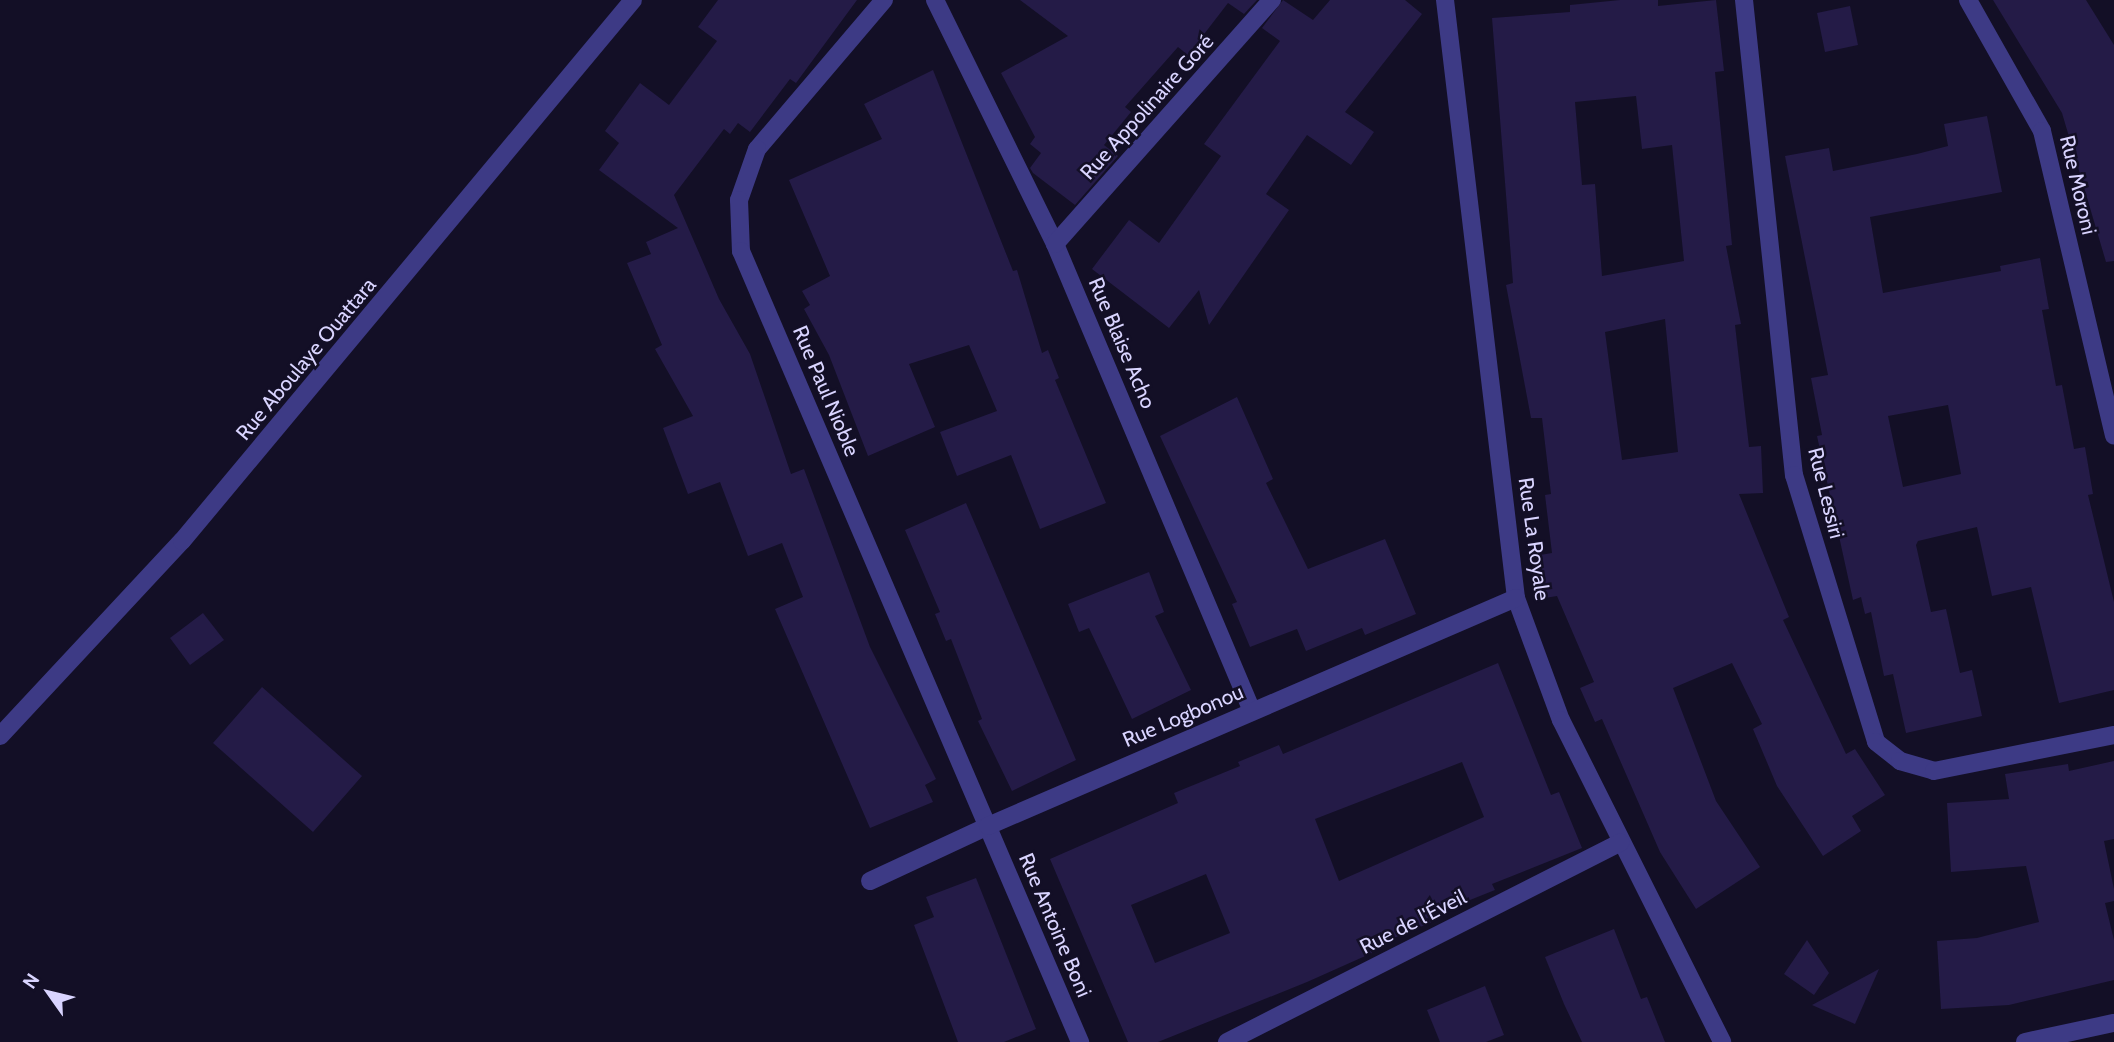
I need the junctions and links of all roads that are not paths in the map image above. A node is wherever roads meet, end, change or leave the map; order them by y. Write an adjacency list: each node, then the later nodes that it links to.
1 (633, 0): 13 (street, Rue Aboulaye Ouattara)
2 (884, 0): 14 (street, Rue Paul Nioble)
3 (935, 0): 8 (street, Rue Blaise Acho)
4 (1272, 0): 8 (street, Rue Appolinaire Goré)
5 (1444, 0): 10 (street, Rue La Royale)
6 (1744, 0): 12 (street, Rue Lessiri)
7 (1968, 0): 9 (street, Rue Moroni)
8 (1055, 244): 11 (street, Rue Blaise Acho)
9 (2114, 436)
10 (1516, 598): 11 (street, Rue Logbonou); 15 (street, Rue La Royale)
11 (1252, 711): 14 (street, Rue Logbonou)
12 (2114, 735)
13 (0, 736)
14 (988, 826): 16 (street, Rue Logbonou); 18 (street, Rue Antoine Boni)
15 (1620, 843): 19 (street, Rue de l'Éveil); 20 (street, Rue La Royale)
16 (870, 881)
17 (2114, 1023): 21 (street)
18 (1080, 1042)
19 (1227, 1042)
20 (1722, 1042)
21 (2025, 1042)

